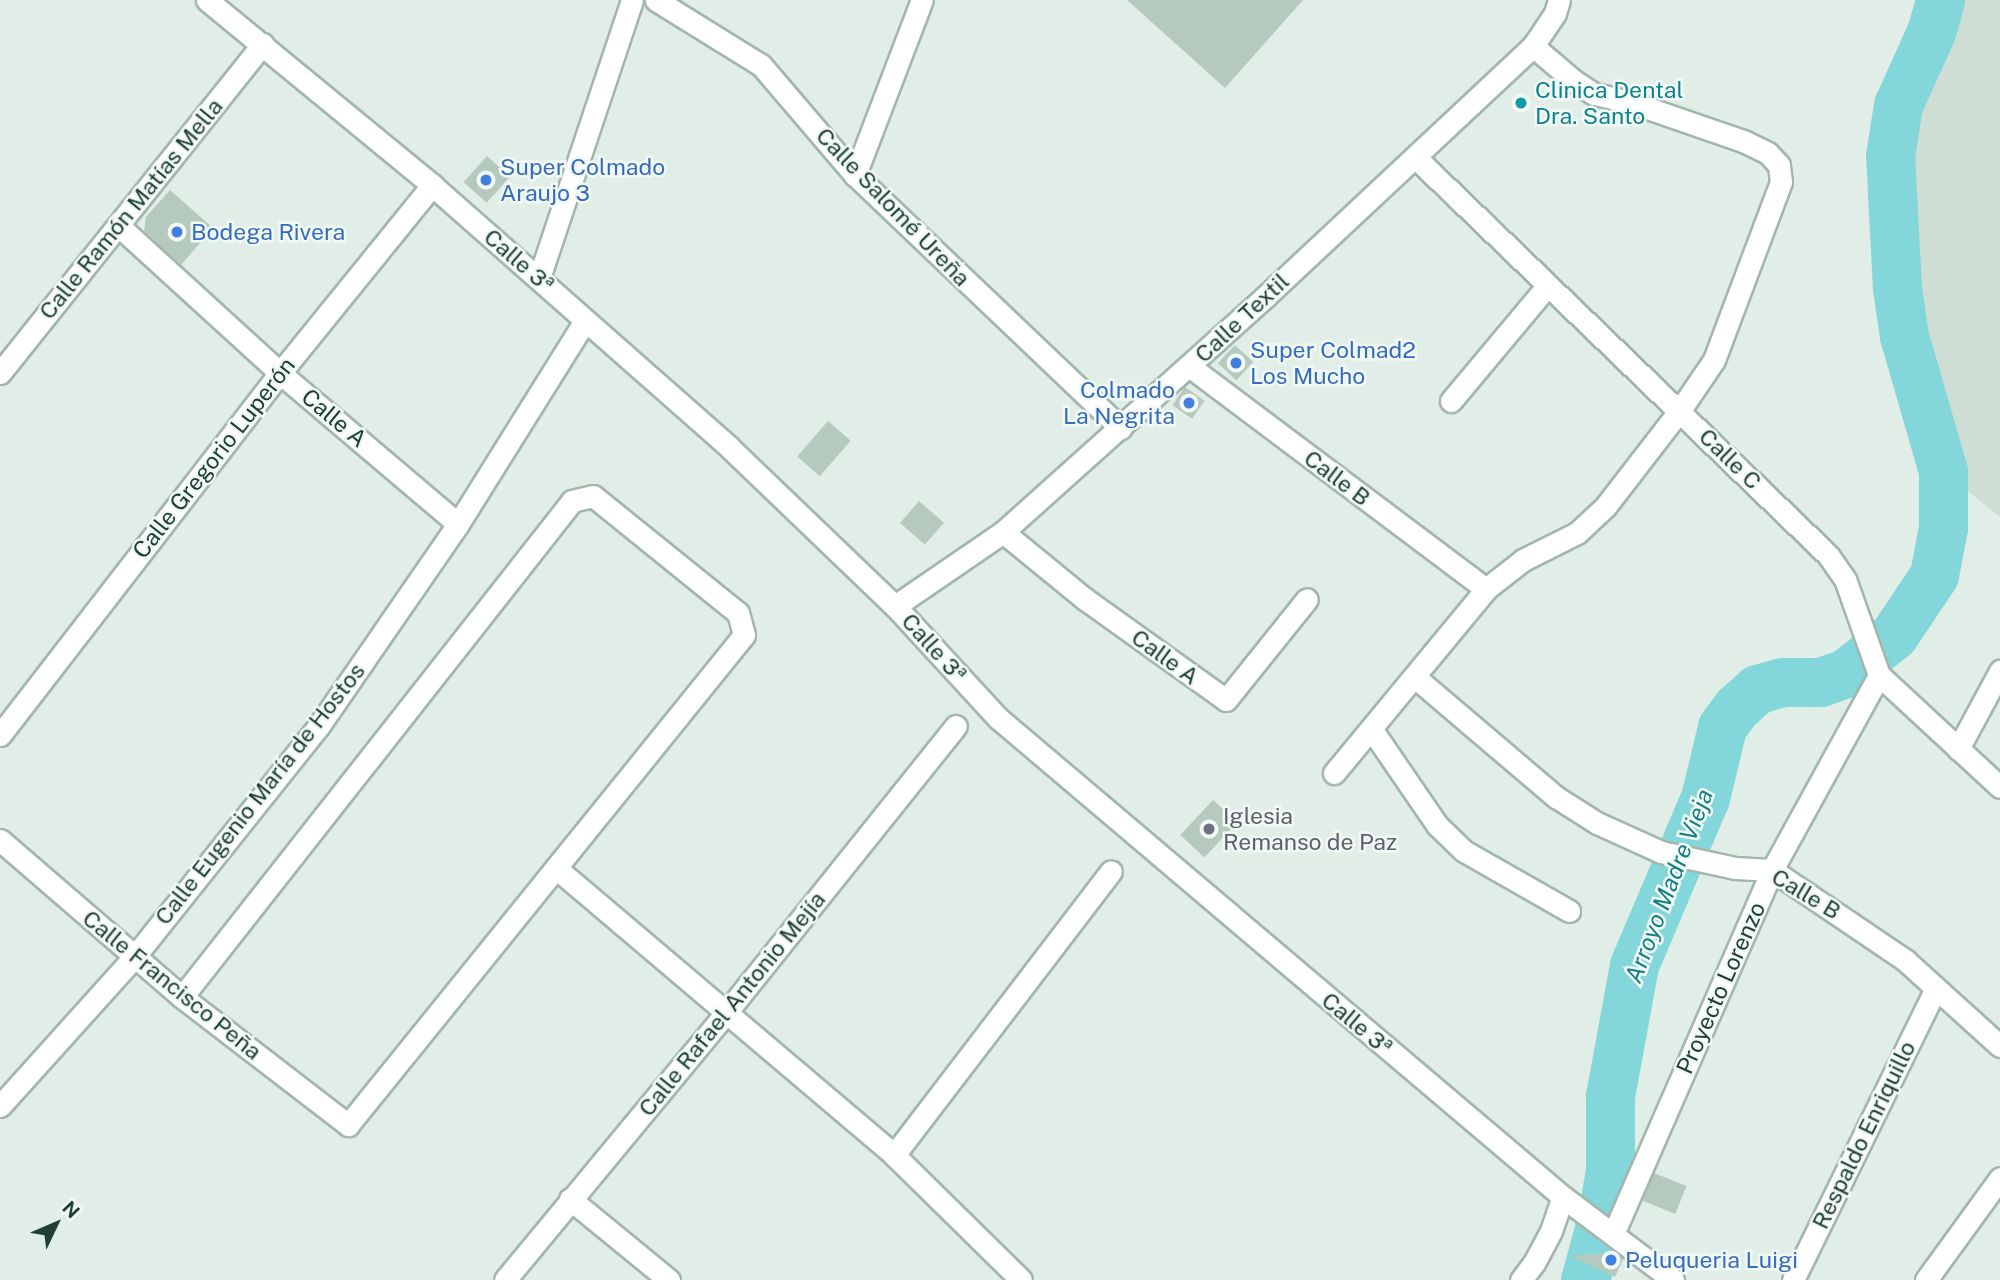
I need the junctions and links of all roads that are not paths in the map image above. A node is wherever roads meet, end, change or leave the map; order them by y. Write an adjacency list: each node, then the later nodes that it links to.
1 (207, 0): 6 (street, Calle 3ª)
2 (632, 0): 12 (street)
3 (656, 0): 9 (street, Calle Salomé Ureña)
4 (922, 0): 9 (street)
5 (1559, 0): 7 (street, Calle Textil)
6 (263, 44): 10 (street, Calle 3ª); 11 (street, Calle Ramón Matías Mella)
7 (1533, 46): 8 (street, Calle Textil); 19 (street)
8 (1416, 158): 13 (street, Calle C); 15 (street, Calle Textil)
9 (855, 175): 20 (street, Calle Salomé Ureña)
10 (432, 185): 12 (street, Calle 3ª); 17 (street, Calle Gregorio Luperón)
11 (118, 226): 16 (street, Calle Ramón Matías Mella); 17 (street, Calle A)
12 (538, 278): 14 (street, Calle 3ª)
13 (1547, 286): 18 (street); 19 (street, Calle C)
14 (585, 321): 21 (street, Calle Eugenio María de Hostos); 25 (street, Calle 3ª)
15 (1189, 366): 20 (street, Calle Textil); 23 (street, Calle B)
16 (0, 373)
17 (280, 373): 21 (street, Calle A); 31 (street, Calle Gregorio Luperón)
18 (1451, 401)
19 (1680, 410): 23 (street); 27 (street, Calle C)
20 (1121, 428): 22 (street, Calle Textil)
21 (458, 524): 40 (street, Calle Eugenio María de Hostos)
22 (1003, 532): 24 (street, Calle A); 25 (street, Calle Textil)
23 (1486, 589): 28 (street)
24 (1307, 599)
25 (895, 606): 49 (street, Calle 3ª)
26 (2000, 671): 32 (street)
27 (1879, 675): 32 (street, Calle C); 38 (street, Proyecto Lorenzo)
28 (1416, 678): 30 (street); 38 (street, Calle B)
29 (956, 726): 43 (street, Calle Rafael Antonio Mejía)
30 (1372, 730): 33 (street); 39 (street)
31 (0, 735)
32 (1958, 749): 34 (street, Calle C)
33 (1334, 773)
34 (2000, 787)
35 (0, 840): 40 (street, Calle Francisco Peña)
36 (556, 868): 42 (street, Calle Francisco Peña); 42 (street); 43 (street)
37 (1111, 870): 46 (street)
38 (1772, 870): 41 (street, Calle B); 50 (street, Proyecto Lorenzo)
39 (1569, 911)
40 (135, 956): 42 (street, Calle Francisco Peña); 45 (street, Calle Eugenio María de Hostos)
41 (1935, 990): 44 (street, Calle B); 56 (street, Respaldo Enriquillo)
42 (182, 997)
43 (725, 1014): 46 (street); 48 (street, Calle Rafael Antonio Mejía)
44 (2000, 1046)
45 (0, 1106)
46 (894, 1155): 53 (street)
47 (2000, 1178): 57 (street)
48 (570, 1199): 51 (street, Calle Rafael Antonio Mejía); 52 (street)
49 (1569, 1201): 50 (street, Calle 3ª); 54 (street)
50 (1614, 1232): 55 (street, Calle 3ª)
51 (505, 1280)
52 (669, 1280)
53 (1021, 1280)
54 (1521, 1280)
55 (1673, 1280)
56 (1793, 1280)
57 (1926, 1280)

